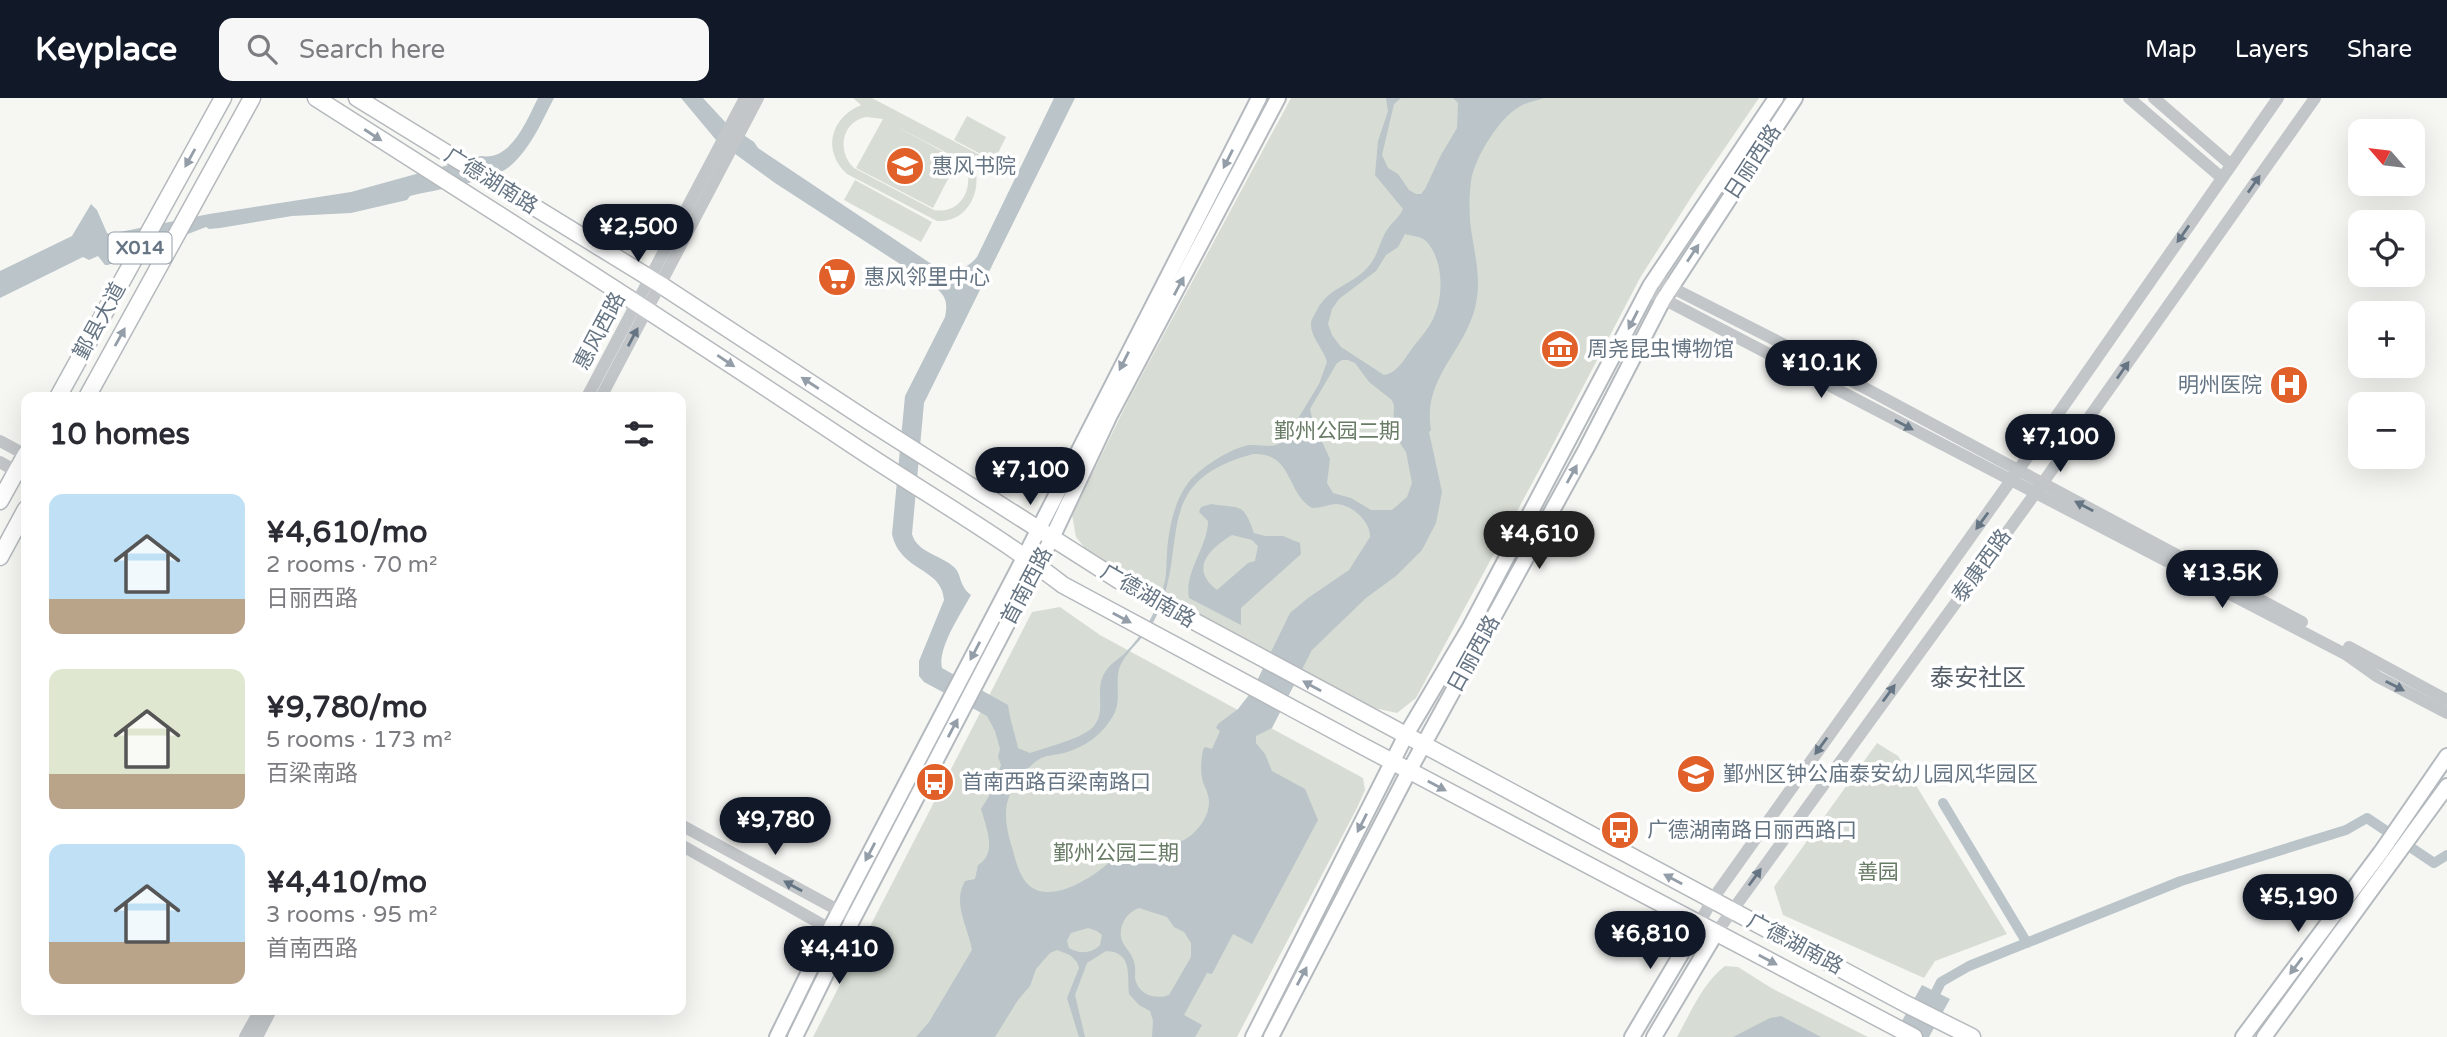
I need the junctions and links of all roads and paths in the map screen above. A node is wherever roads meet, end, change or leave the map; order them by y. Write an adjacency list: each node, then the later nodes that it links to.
1 (223, 98): 22 (main road, 鄞县大道 / X014, one-way to 22)
2 (252, 98): 23 (main road, 鄞县大道 / X014, one-way to 2)
3 (316, 98): 21 (main road, 广德湖南路, one-way to 21)
4 (357, 98): 18 (main road, 广德湖南路)
5 (746, 98): 15 (street)
6 (758, 98): 15 (street)
7 (1259, 98): 34 (main road, 首南西路, one-way to 34)
8 (1278, 98): 34 (main road, 首南西路, one-way to 8)
9 (1776, 98): 19 (main road, 日丽西路)
10 (1795, 98): 20 (main road, 日丽西路, one-way to 10)
11 (2129, 98): 17 (street)
12 (2154, 98): 16 (street)
13 (2278, 98): 16 (street, 泰康西路)
14 (2315, 98): 31 (street, 泰康西路, one-way to 14)
15 (738, 125): 18 (street, 惠风西路)
16 (2231, 165): 17 (street, 泰康西路)
17 (2222, 178): 30 (street, 泰康西路, one-way to 30)
18 (655, 282): 21 (street, 惠风西路); 34 (main road, 广德湖南路, one-way to 18)
19 (1651, 285): 20 (street); 39 (main road, 日丽西路, one-way to 39)
20 (1667, 294): 30 (street); 40 (main road, 日丽西路, one-way to 20)
21 (643, 306): 24 (street, 惠风西路); 25 (street, one-way to 21); 36 (main road, 广德湖南路, one-way to 36)
22 (61, 392)
23 (90, 392)
24 (590, 392)
25 (603, 392)
26 (0, 441): 27 (street)
27 (21, 452)
28 (0, 462): 29 (street)
29 (21, 474): 32 (main road)
30 (2014, 476): 31 (street); 47 (street, 泰康西路, one-way to 47)
31 (2038, 489): 37 (street, one-way to 31); 38 (street, one-way to 38); 48 (street, 泰康西路, one-way to 31)
32 (0, 501)
33 (21, 518): 35 (main road)
34 (1045, 534): 36 (main road, 首南西路); 39 (main road, 广德湖南路, one-way to 34)
35 (0, 556)
36 (1031, 561): 42 (main road, 广德湖南路, one-way to 42); 49 (main road, 首南西路, one-way to 49); 50 (main road, 首南西路, one-way to 36)
37 (2447, 700)
38 (2447, 713)
39 (1406, 735): 40 (main road, 广德湖南路); 42 (main road, 日丽西路)
40 (1424, 745): 43 (main road, 日丽西路); 47 (main road, 广德湖南路, one-way to 40)
41 (2447, 757): 67 (main road, one-way to 67)
42 (1392, 762): 43 (main road, 广德湖南路); 61 (main road, one-way to 61)
43 (1409, 771): 51 (main road, 广德湖南路, one-way to 51); 62 (main road, 日丽西路, one-way to 43)
44 (2447, 786): 68 (main road)
45 (686, 828): 49 (street, one-way to 45)
46 (686, 848): 52 (street)
47 (1712, 900): 48 (main road, 广德湖南路); 51 (street, 泰康西路)
48 (1731, 910): 53 (street, 泰康西路); 66 (main road, 广德湖南路)
49 (839, 911): 50 (street); 52 (main road, 首南西路)
50 (853, 919): 54 (main road, 首南西路)
51 (1699, 924): 53 (main road, 广德湖南路); 63 (main road, 泰康西路)
52 (830, 929): 54 (street); 59 (main road, 首南西路)
53 (1716, 933): 64 (main road, 泰康西路); 65 (main road, 广德湖南路, one-way to 65)
54 (844, 937): 60 (main road, 首南西路)
55 (257, 1015): 57 (street)
56 (268, 1015): 58 (street)
57 (245, 1037)
58 (257, 1037)
59 (777, 1037)
60 (794, 1037)
61 (1252, 1037)
62 (1271, 1037)
63 (1632, 1037)
64 (1654, 1037)
65 (1914, 1037)
66 (1972, 1037)
67 (2243, 1037)
68 (2264, 1037)

